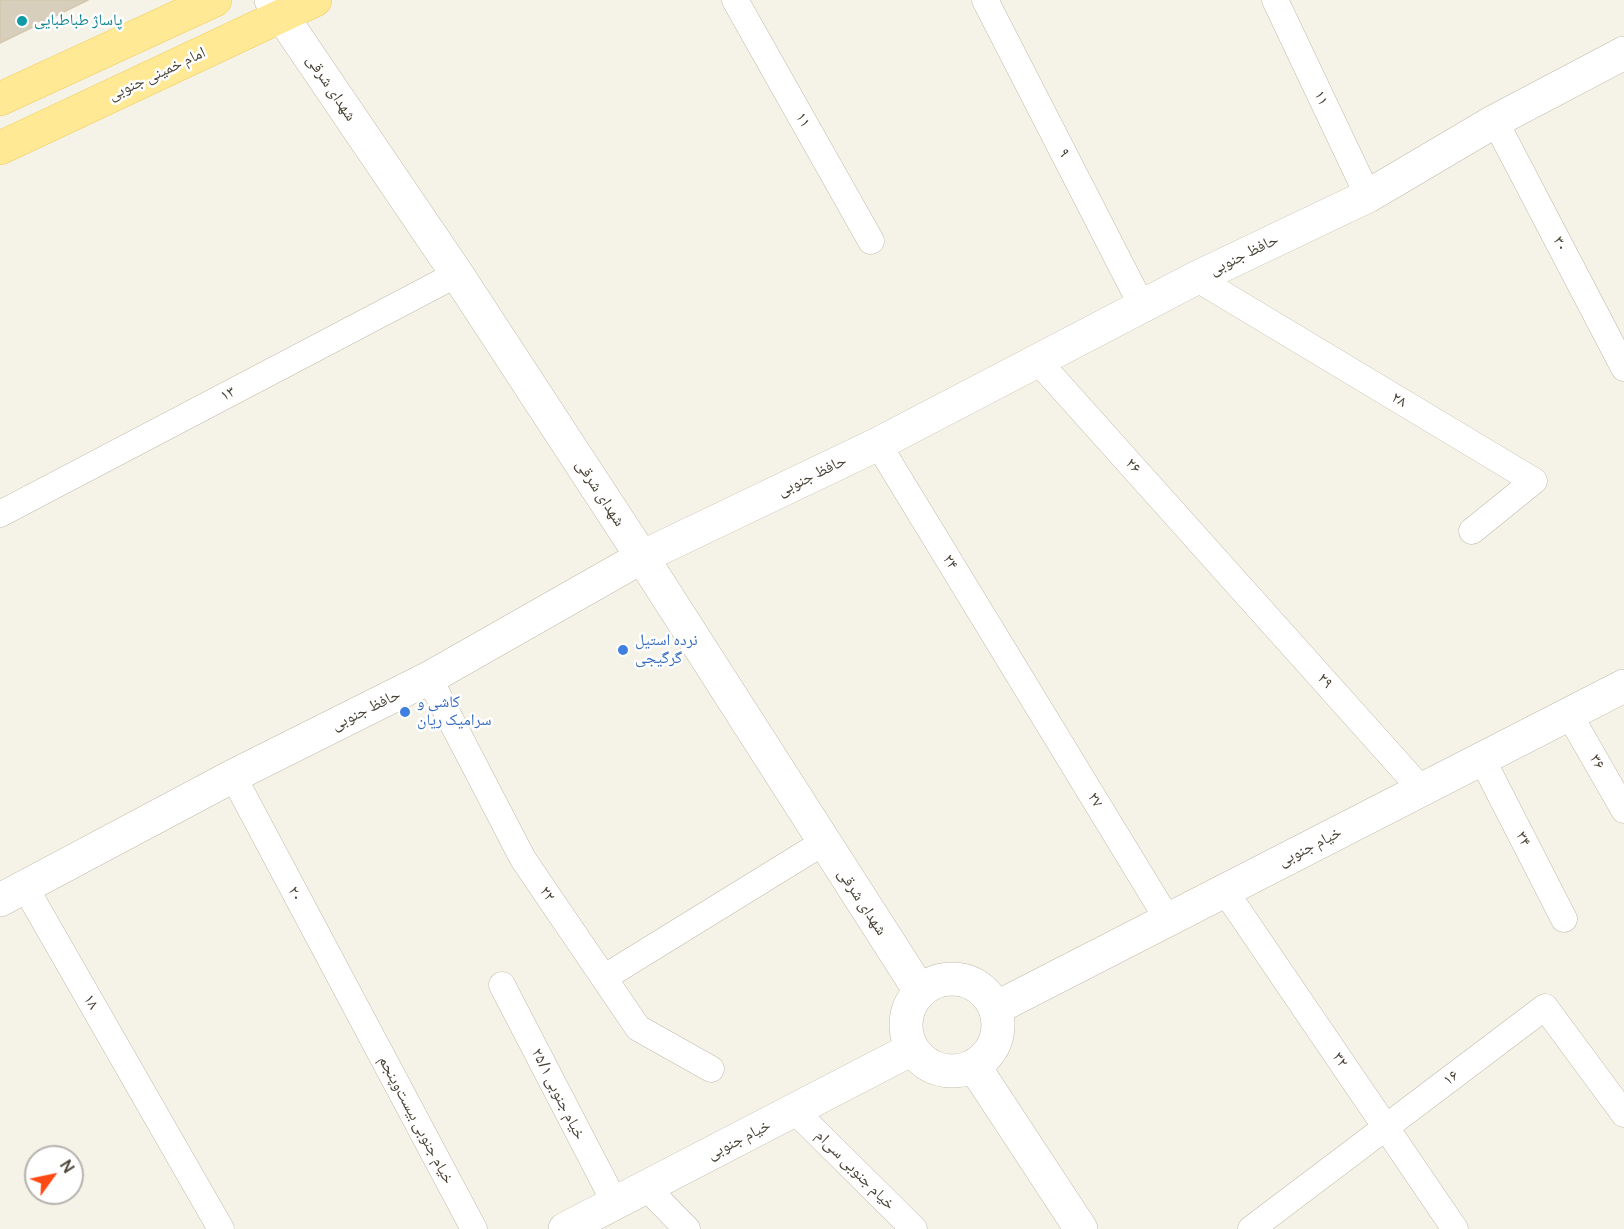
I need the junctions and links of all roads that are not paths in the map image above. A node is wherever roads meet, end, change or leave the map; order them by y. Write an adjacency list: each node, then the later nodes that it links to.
1 (215, 0): 8 (main road)
2 (315, 0): 6 (main road, امام خمینی جنوبی)
3 (735, 0): 12 (street, ۱۱)
4 (985, 0): 15 (street, ۹)
5 (1275, 0): 11 (street, ۱۱)
6 (276, 8): 10 (main road, امام خمینی جنوبی); 13 (street, شهدای شرقی)
7 (1624, 53): 9 (street, حافظ جنوبی)
8 (0, 99)
9 (1495, 121): 11 (street, حافظ جنوبی); 17 (street, ۳۰)
10 (0, 148)
11 (1368, 196): 14 (street, حافظ جنوبی)
12 (871, 241)
13 (457, 274): 19 (street, ۱۳); 21 (street, شهدای شرقی)
14 (1196, 279): 15 (street, حافظ جنوبی); 20 (street, ۲۸)
15 (1142, 306): 16 (street, حافظ جنوبی)
16 (1037, 360): 18 (street, حافظ جنوبی); 22 (street, ۲۶)
17 (1624, 368)
18 (878, 444): 21 (street, حافظ جنوبی); 24 (street, ۲۴)
19 (0, 514)
20 (1472, 531)
21 (642, 557): 23 (street, حافظ جنوبی); 31 (street, شهدای شرقی)
22 (1228, 572): 29 (street, ۲۹)
23 (429, 678): 28 (street, حافظ جنوبی); 36 (street, ۲۲)
24 (1022, 681): 35 (street, ۲۷)
25 (1624, 686): 26 (street, خیام جنوبی)
26 (1569, 714): 27 (street, خیام جنوبی); 30 (street, ۳۶)
27 (1482, 759): 29 (street, خیام جنوبی); 34 (street, ۳۴)
28 (233, 776): 33 (street, حافظ جنوبی); 40 (street, ۲۰)
29 (1422, 790): 32 (street, خیام جنوبی)
30 (1624, 810)
31 (824, 842): 36 (street); 38 (street, شهدای شرقی)
32 (1225, 891): 35 (street, خیام جنوبی); 46 (street, ۳۲)
33 (12, 894): 49 (street, ۱۸)
34 (1564, 919)
35 (1168, 920): 39 (street, خیام جنوبی)
36 (605, 977): 43 (street, ۲۲)
37 (502, 985): 48 (street, خیام جنوبی ۲۵/۱)
38 (920, 991): 39 (street); 41 (street)
39 (996, 1008): 42 (street)
40 (358, 1011): 50 (street, خیام جنوبی بیست‌وپنجم)
41 (912, 1050): 42 (street); 44 (street, خیام جنوبی)
42 (974, 1066): 54 (street)
43 (711, 1069)
44 (795, 1111): 47 (street, خیام جنوبی); 53 (street, خیام جنوبی سی‌ام)
45 (1624, 1114): 46 (street, ۱۶)
46 (1386, 1127): 55 (street, ۱۶); 56 (street, ۳۲)
47 (646, 1187): 48 (street, خیام جنوبی); 52 (street)
48 (615, 1203): 51 (street, خیام جنوبی)
49 (221, 1229)
50 (474, 1229)
51 (565, 1229)
52 (687, 1229)
53 (914, 1229)
54 (1081, 1229)
55 (1251, 1229)
56 (1455, 1229)

